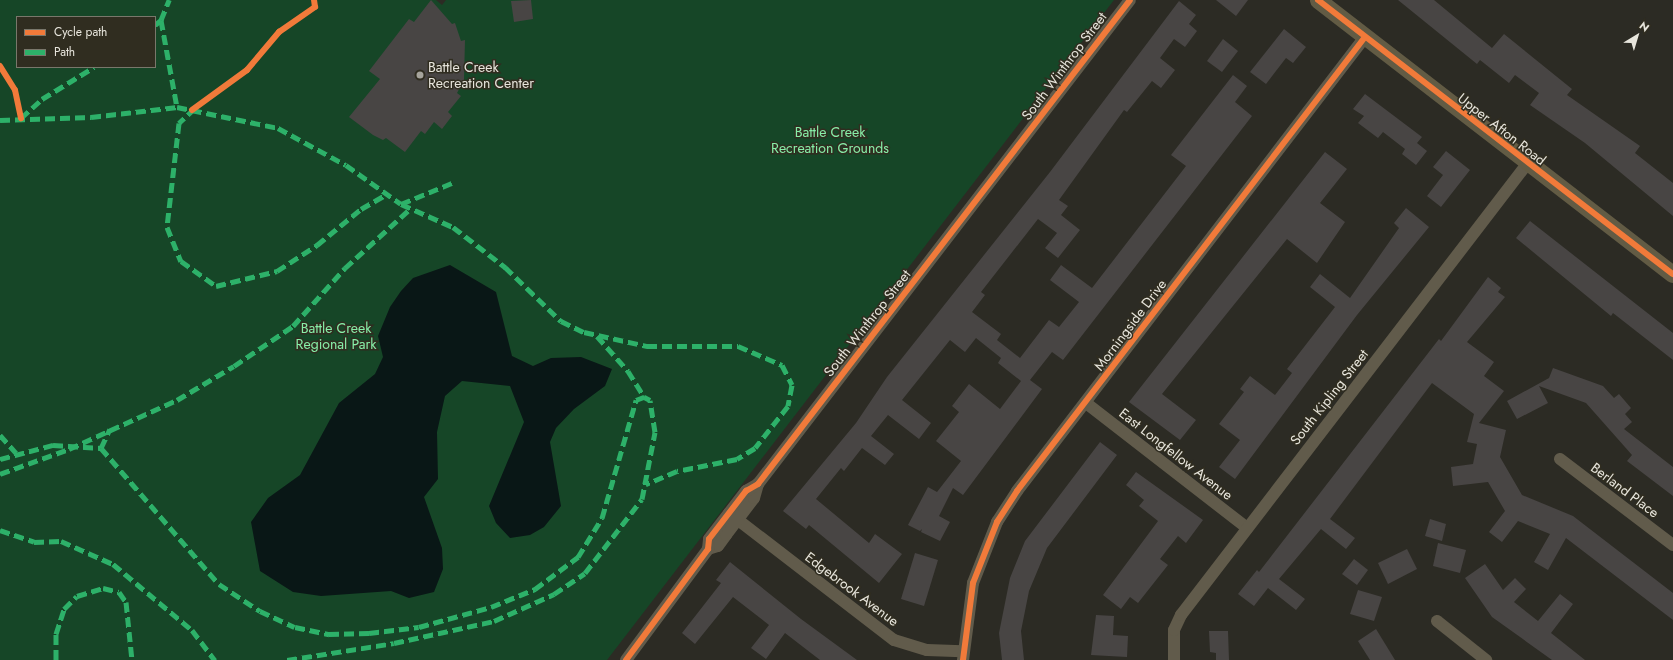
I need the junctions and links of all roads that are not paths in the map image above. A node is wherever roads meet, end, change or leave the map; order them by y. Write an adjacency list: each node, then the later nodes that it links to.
1 (1130, 0): 8 (street, South Winthrop Street)
2 (1318, 0): 3 (street, Upper Afton Road)
3 (1365, 37): 4 (street, Upper Afton Road); 6 (street, Morningside Drive)
4 (1527, 164): 5 (street, Upper Afton Road); 9 (street, South Kipling Street)
5 (1673, 274)
6 (1086, 403): 9 (street, East Longfellow Avenue); 12 (street, Morningside Drive)
7 (1560, 459): 10 (street, Berland Place)
8 (733, 517): 12 (street, Edgebrook Avenue); 14 (street, South Winthrop Street)
9 (1248, 528): 13 (street, South Kipling Street)
10 (1673, 545)
11 (1437, 622): 15 (street)
12 (963, 655)
13 (1174, 658)
14 (626, 660)
15 (1486, 660)

